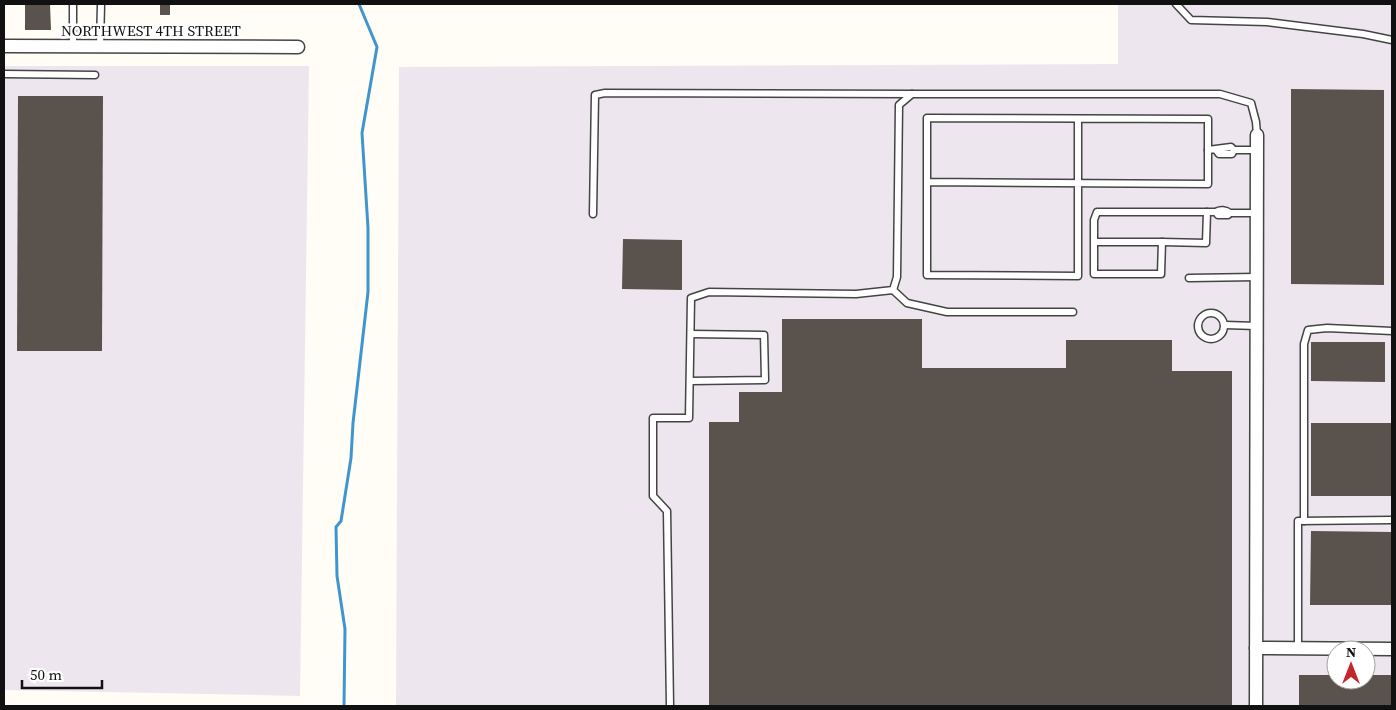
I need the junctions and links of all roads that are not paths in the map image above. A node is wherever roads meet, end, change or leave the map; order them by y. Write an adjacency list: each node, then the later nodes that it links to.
1 (73, 4): 6 (lane)
2 (101, 4): 7 (lane)
3 (1176, 4): 4 (lane)
4 (1392, 40)
5 (4, 46): 6 (street, NORTHWEST 4TH STREET)
6 (73, 46): 7 (street, NORTHWEST 4TH STREET)
7 (100, 46): 8 (street, NORTHWEST 4TH STREET)
8 (298, 47)
9 (4, 74): 10 (lane)
10 (95, 75)
11 (912, 94): 13 (lane); 20 (lane); 25 (lane)
12 (1078, 119): 14 (lane); 16 (lane); 17 (lane)
13 (1257, 135): 15 (street)
14 (1208, 150): 15 (lane); 17 (lane)
15 (1257, 150): 19 (street)
16 (927, 182): 17 (lane); 17 (lane)
17 (1078, 183)
18 (1206, 212): 19 (lane); 21 (lane); 22 (lane)
19 (1257, 213): 24 (street)
20 (592, 214)
21 (1094, 242): 22 (lane); 22 (lane)
22 (1162, 242)
23 (1189, 278): 24 (lane)
24 (1257, 278): 28 (street)
25 (893, 290): 26 (lane); 30 (lane)
26 (1073, 312)
27 (1225, 325): 27 (lane); 28 (lane)
28 (1257, 326): 34 (street)
29 (1392, 331): 33 (lane)
30 (691, 334): 31 (lane); 31 (lane)
31 (691, 381): 37 (lane)
32 (1392, 520): 33 (lane)
33 (1304, 521): 35 (lane)
34 (1256, 648): 35 (street); 38 (street)
35 (1298, 648): 36 (street)
36 (1392, 649)
37 (670, 706)
38 (1256, 706)

